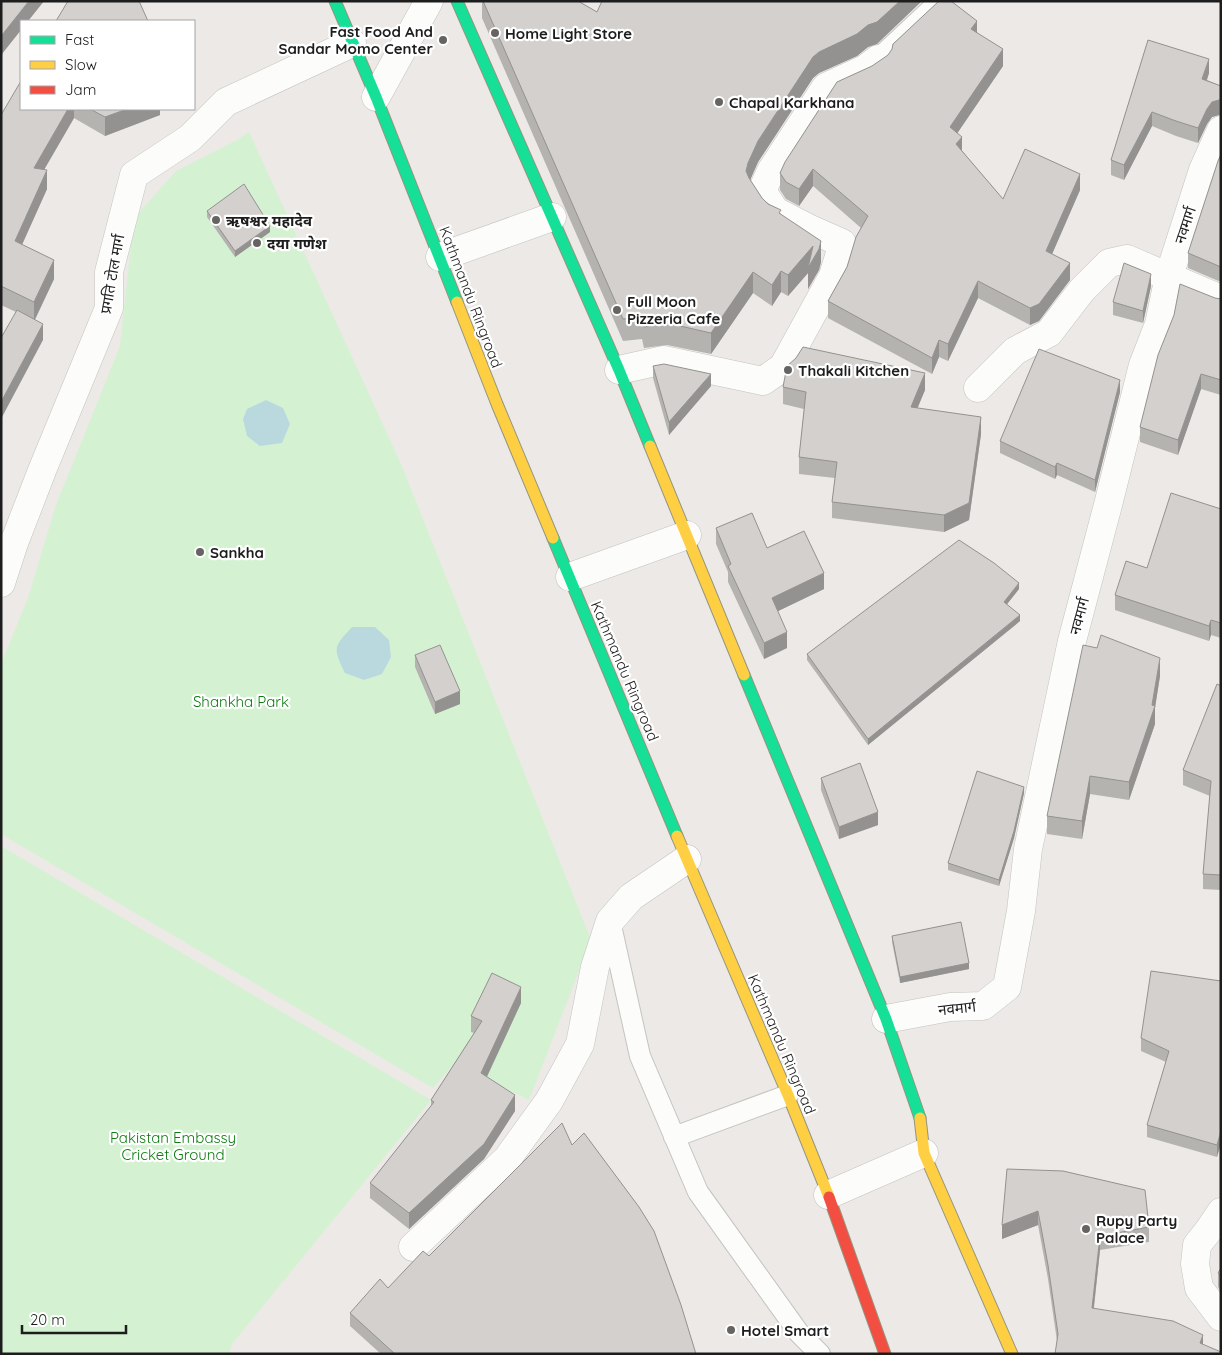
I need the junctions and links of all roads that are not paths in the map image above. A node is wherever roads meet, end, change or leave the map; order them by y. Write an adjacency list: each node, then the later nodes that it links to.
1 (335, 1): 5 (main road, Kathmandu Ringroad)
2 (429, 1): 7 (street)
3 (457, 1): 9 (main road)
4 (940, 1): 6 (lane)
5 (352, 42): 7 (main road, Kathmandu Ringroad); 17 (street, प्रगति टोल मार्ग)
6 (878, 60): 13 (street)
7 (376, 97): 10 (main road, Kathmandu Ringroad)
8 (1221, 130): 11 (street, नवमार्ग)
9 (552, 217): 10 (street); 13 (main road)
10 (440, 257): 16 (main road, Kathmandu Ringroad)
11 (1169, 276): 12 (street); 14 (street); 20 (street, नवमार्ग)
12 (1221, 300)
13 (619, 370): 15 (main road)
14 (978, 388)
15 (687, 535): 16 (street); 20 (main road)
16 (570, 577): 18 (main road, Kathmandu Ringroad)
17 (1, 583)
18 (687, 859): 19 (street); 21 (main road, Kathmandu Ringroad)
19 (610, 921): 22 (lane); 26 (street)
20 (886, 1019): 23 (main road)
21 (788, 1095): 22 (lane); 24 (main road, Kathmandu Ringroad)
22 (674, 1136): 28 (lane)
23 (924, 1153): 24 (street); 30 (main road)
24 (828, 1195): 29 (main road, Kathmandu Ringroad)
25 (1221, 1212): 27 (street)
26 (413, 1247)
27 (1221, 1317)
28 (820, 1354)
29 (885, 1354)
30 (1012, 1354)

